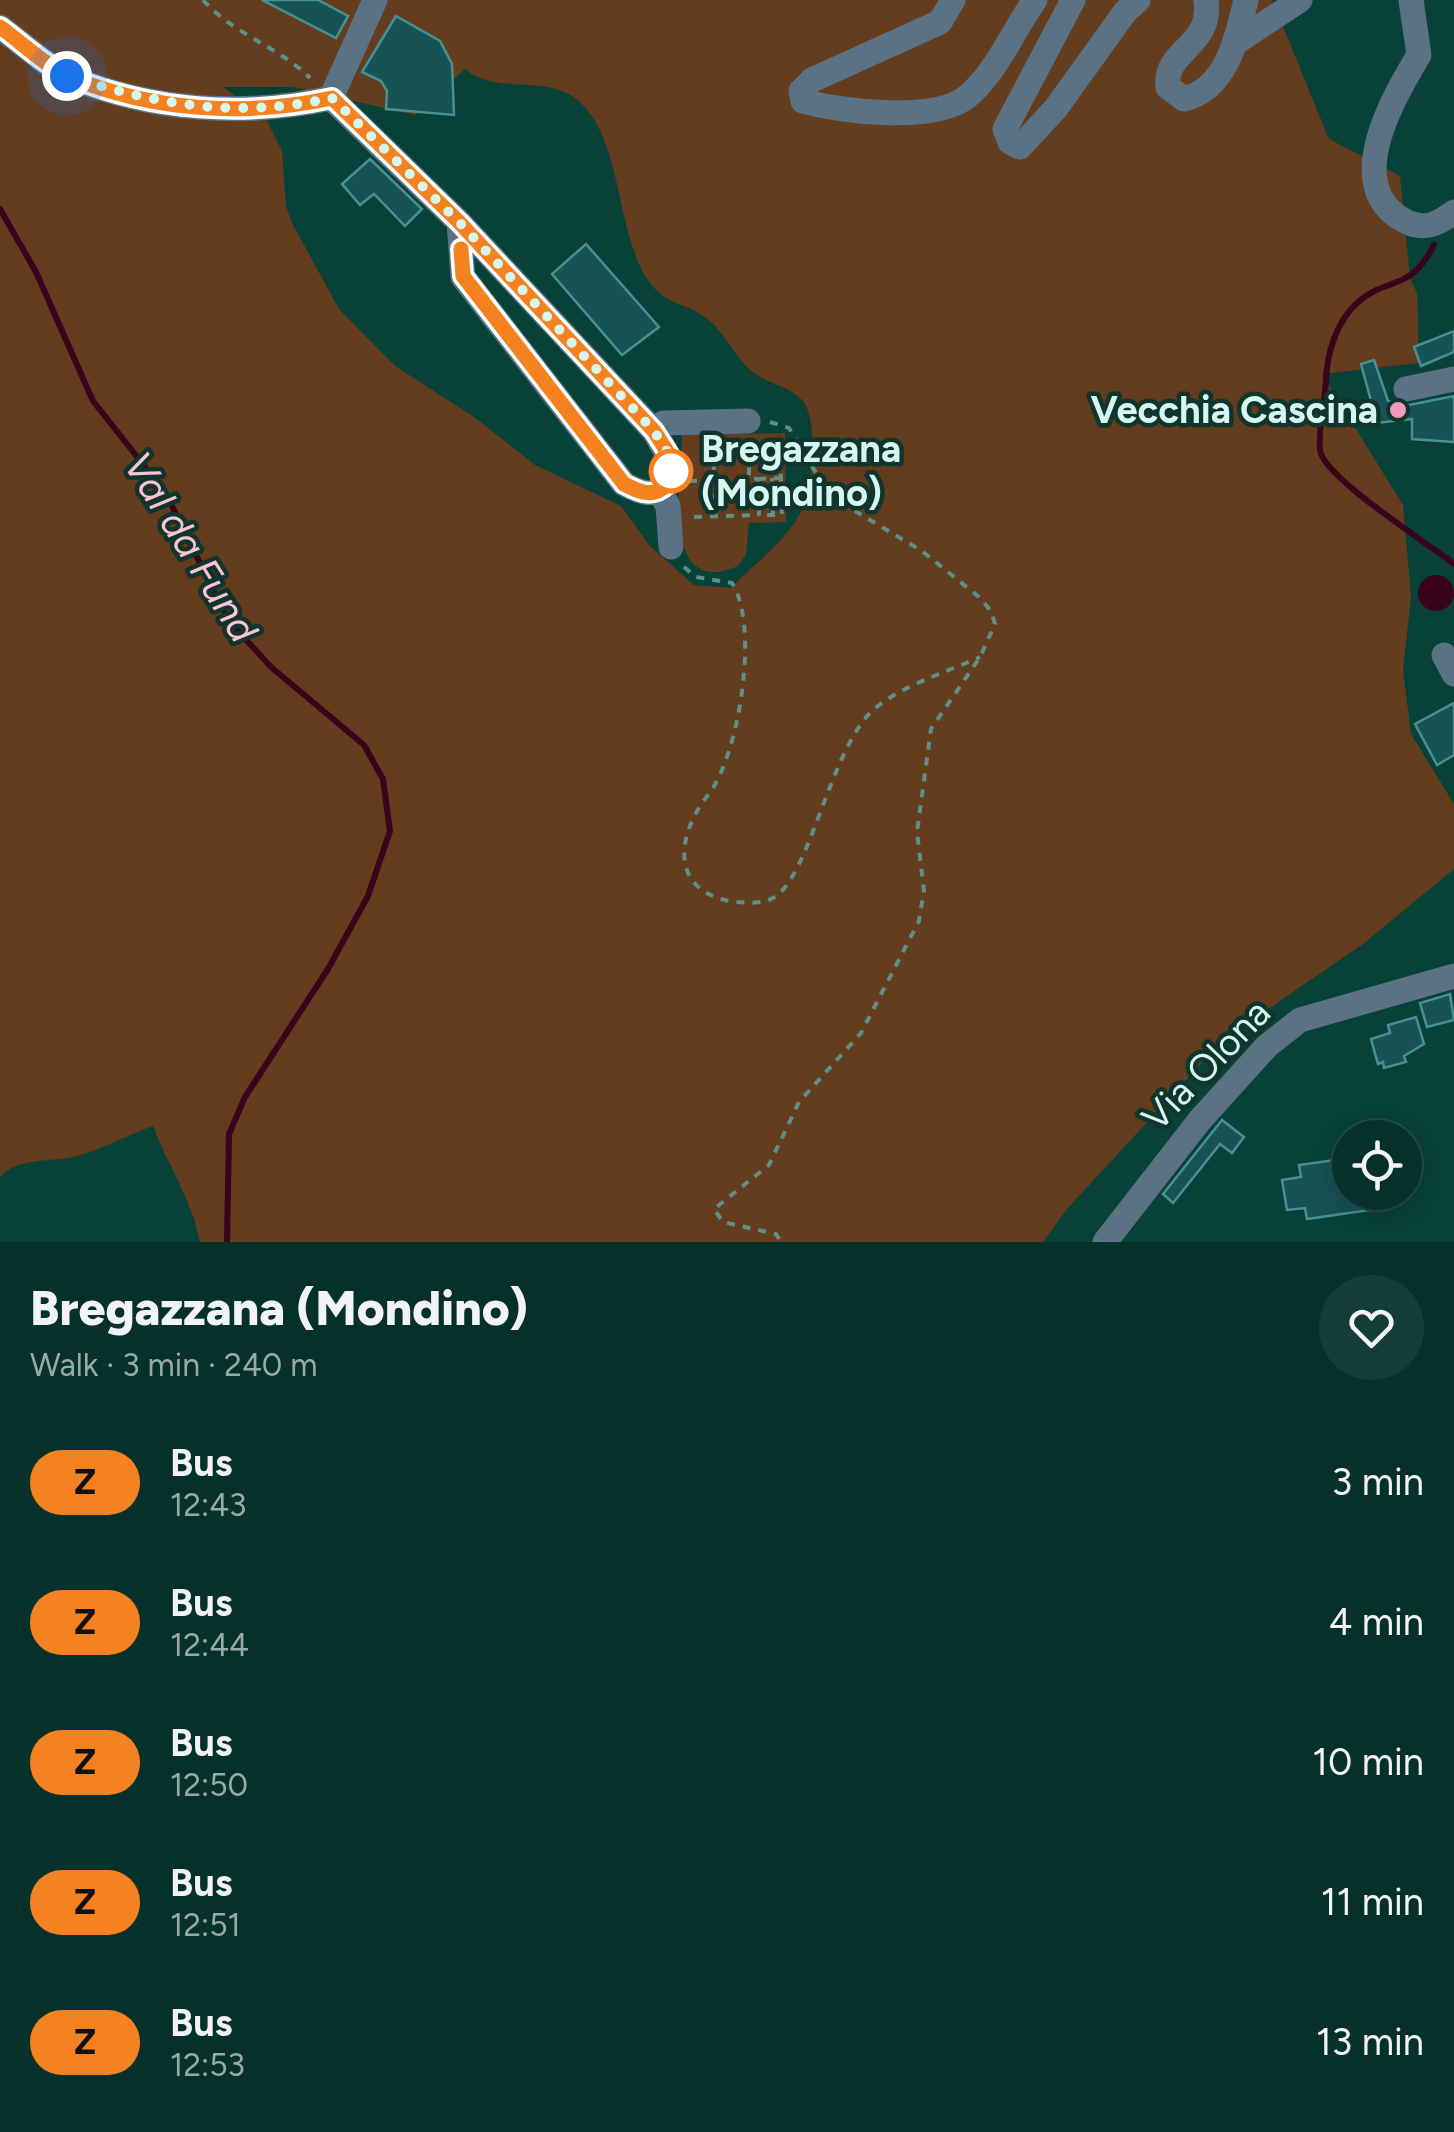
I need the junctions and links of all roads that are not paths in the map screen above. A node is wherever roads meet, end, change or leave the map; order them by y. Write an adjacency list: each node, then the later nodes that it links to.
1 (375, 0): 12 (street)
2 (953, 0): 3 (street)
3 (1035, 0)
4 (1073, 0): 5 (street)
5 (1138, 0)
6 (1206, 0): 11 (street)
7 (1246, 0): 11 (street)
8 (1300, 0): 11 (street)
9 (1411, 0): 13 (street)
10 (0, 27): 12 (street)
11 (1235, 44)
12 (332, 98): 14 (street)
13 (1454, 212)
14 (459, 222): 18 (street); 19 (street)
15 (1454, 378): 16 (street)
16 (1406, 389)
17 (748, 421): 18 (street)
18 (654, 431): 19 (street)
19 (660, 492): 20 (street)
20 (671, 546)
21 (1454, 976): 22 (street, Via Olona)
22 (1106, 1242)

